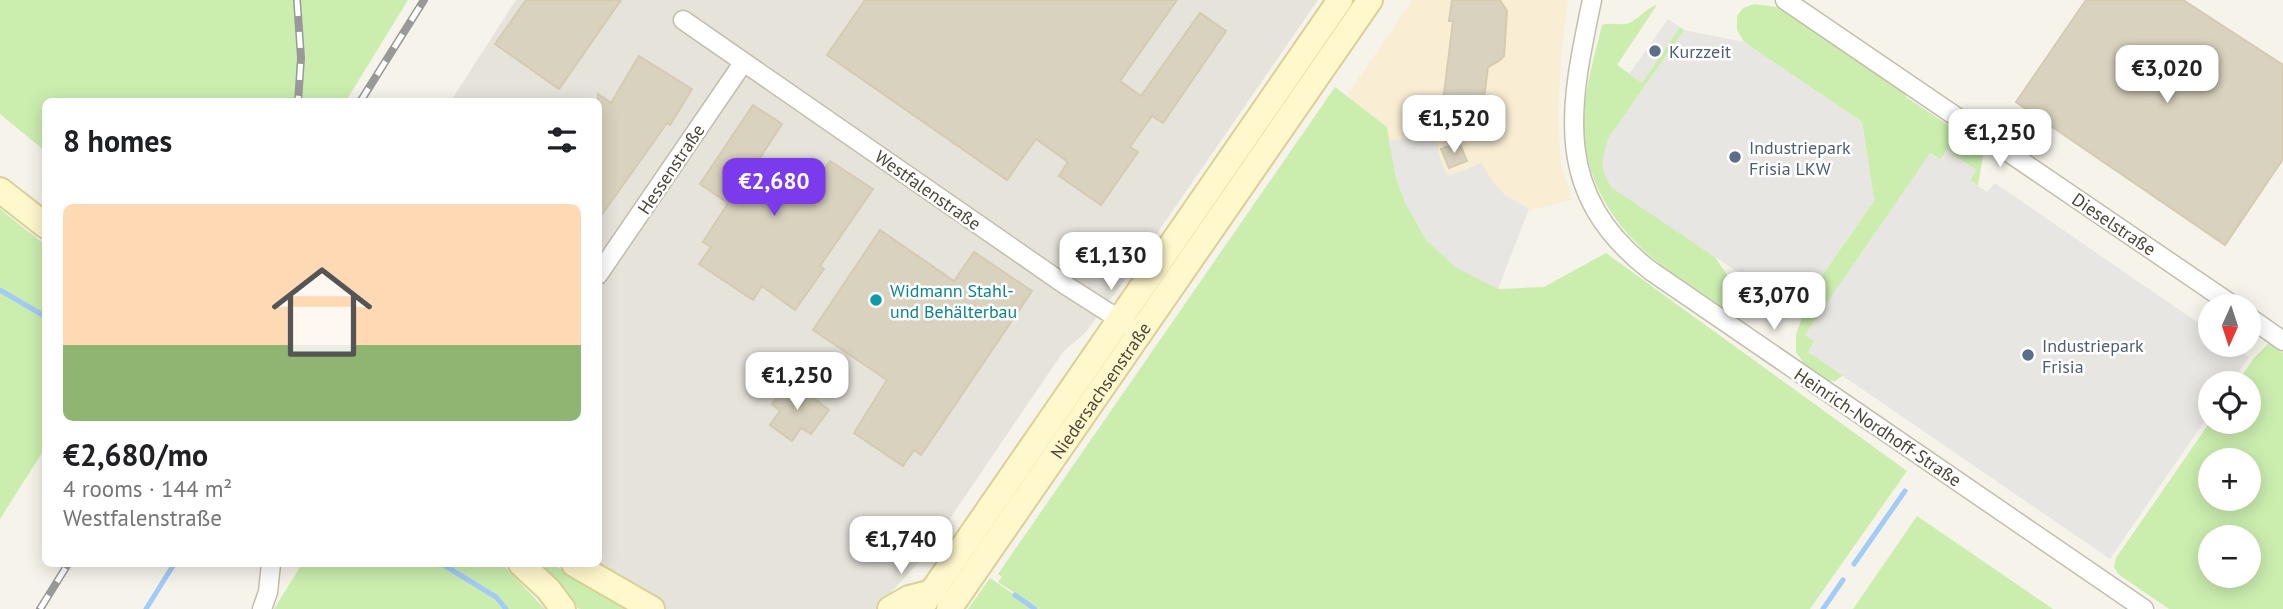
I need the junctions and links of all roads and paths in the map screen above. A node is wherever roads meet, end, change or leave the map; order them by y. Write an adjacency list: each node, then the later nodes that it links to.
1 (1340, 0): 12 (main road, Niedersachsenstraße)
2 (1370, 0): 12 (main road, Niedersachsenstraße)
3 (1592, 0): 22 (street, Heinrich-Nordhoff-Straße)
4 (1785, 0): 10 (street, Dieselstraße)
5 (683, 20): 6 (street, Westfalenstraße)
6 (743, 62): 9 (street, Hessenstraße); 12 (street, Westfalenstraße)
7 (0, 190): 8 (main road)
8 (42, 223)
9 (602, 269)
10 (2216, 294)
11 (2261, 325): 13 (street)
12 (1130, 326): 17 (main road, Niedersachsenstraße)
13 (2283, 341)
14 (271, 567): 18 (street)
15 (524, 567): 19 (main road)
16 (579, 567): 20 (main road)
17 (934, 604): 21 (main road)
18 (262, 609)
19 (563, 609)
20 (652, 609)
21 (890, 609)
22 (2144, 609)

